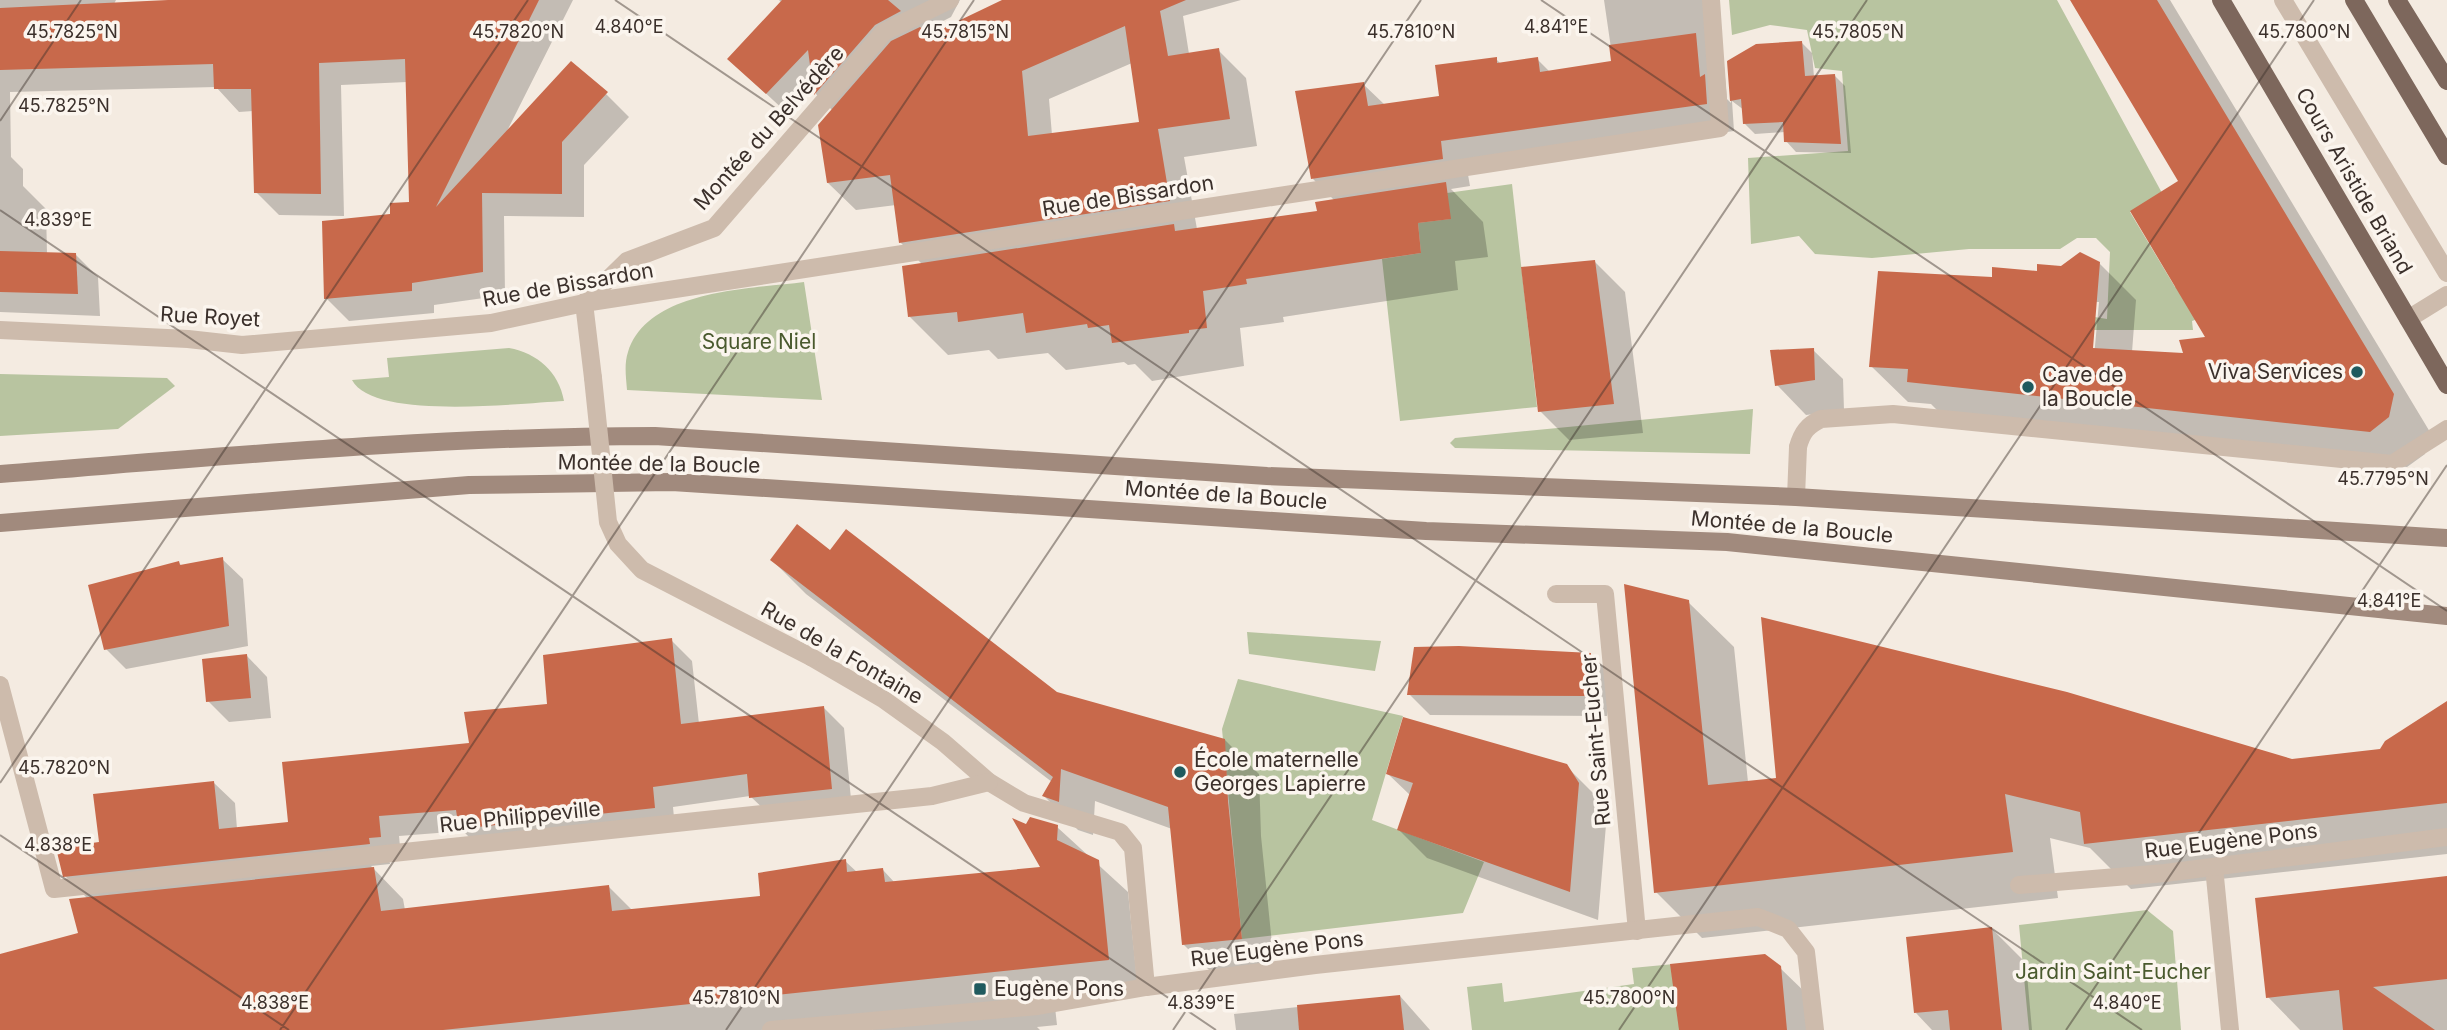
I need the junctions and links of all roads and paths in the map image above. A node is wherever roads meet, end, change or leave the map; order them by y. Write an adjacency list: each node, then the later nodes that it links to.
1 (950, 0): 11 (street, Montée du Belvédère)
2 (1711, 0): 11 (street, Rue de Bissardon)
3 (2221, 0): 12 (main road, Cours Aristide Briand)
4 (2283, 0): 9 (street)
5 (2354, 0): 8 (main road)
6 (2397, 0): 7 (main road)
7 (2447, 82)
8 (2447, 156)
9 (2447, 273)
10 (2447, 295): 12 (street)
11 (584, 303): 14 (street, Rue de Bissardon); 24 (street, Rue de la Fontaine, bridge)
12 (2408, 318): 15 (main road, Cours Aristide Briand)
13 (0, 330): 14 (street, Rue Royet)
14 (418, 330)
15 (2447, 385)
16 (2447, 429): 18 (street, Montée de la Boucle)
17 (0, 474): 18 (main road, Montée de la Boucle)
18 (1796, 497): 20 (main road, Montée de la Boucle)
19 (0, 523): 22 (main road, Montée de la Boucle)
20 (2447, 538)
21 (1556, 594): 28 (street, Rue Saint-Eucher)
22 (2447, 616)
23 (0, 685): 24 (street, Rue Philippeville)
24 (989, 782): 29 (street, Rue de la Fontaine)
25 (2447, 837): 26 (street, Rue Eugène Pons)
26 (2214, 867): 27 (street, Rue Eugène Pons); 32 (street)
27 (2019, 885)
28 (1637, 931): 29 (street, Rue Eugène Pons); 31 (street, Rue Eugène Pons)
29 (1146, 988): 30 (street, Rue Eugène Pons)
30 (771, 1030)
31 (1815, 1030)
32 (2230, 1030)

